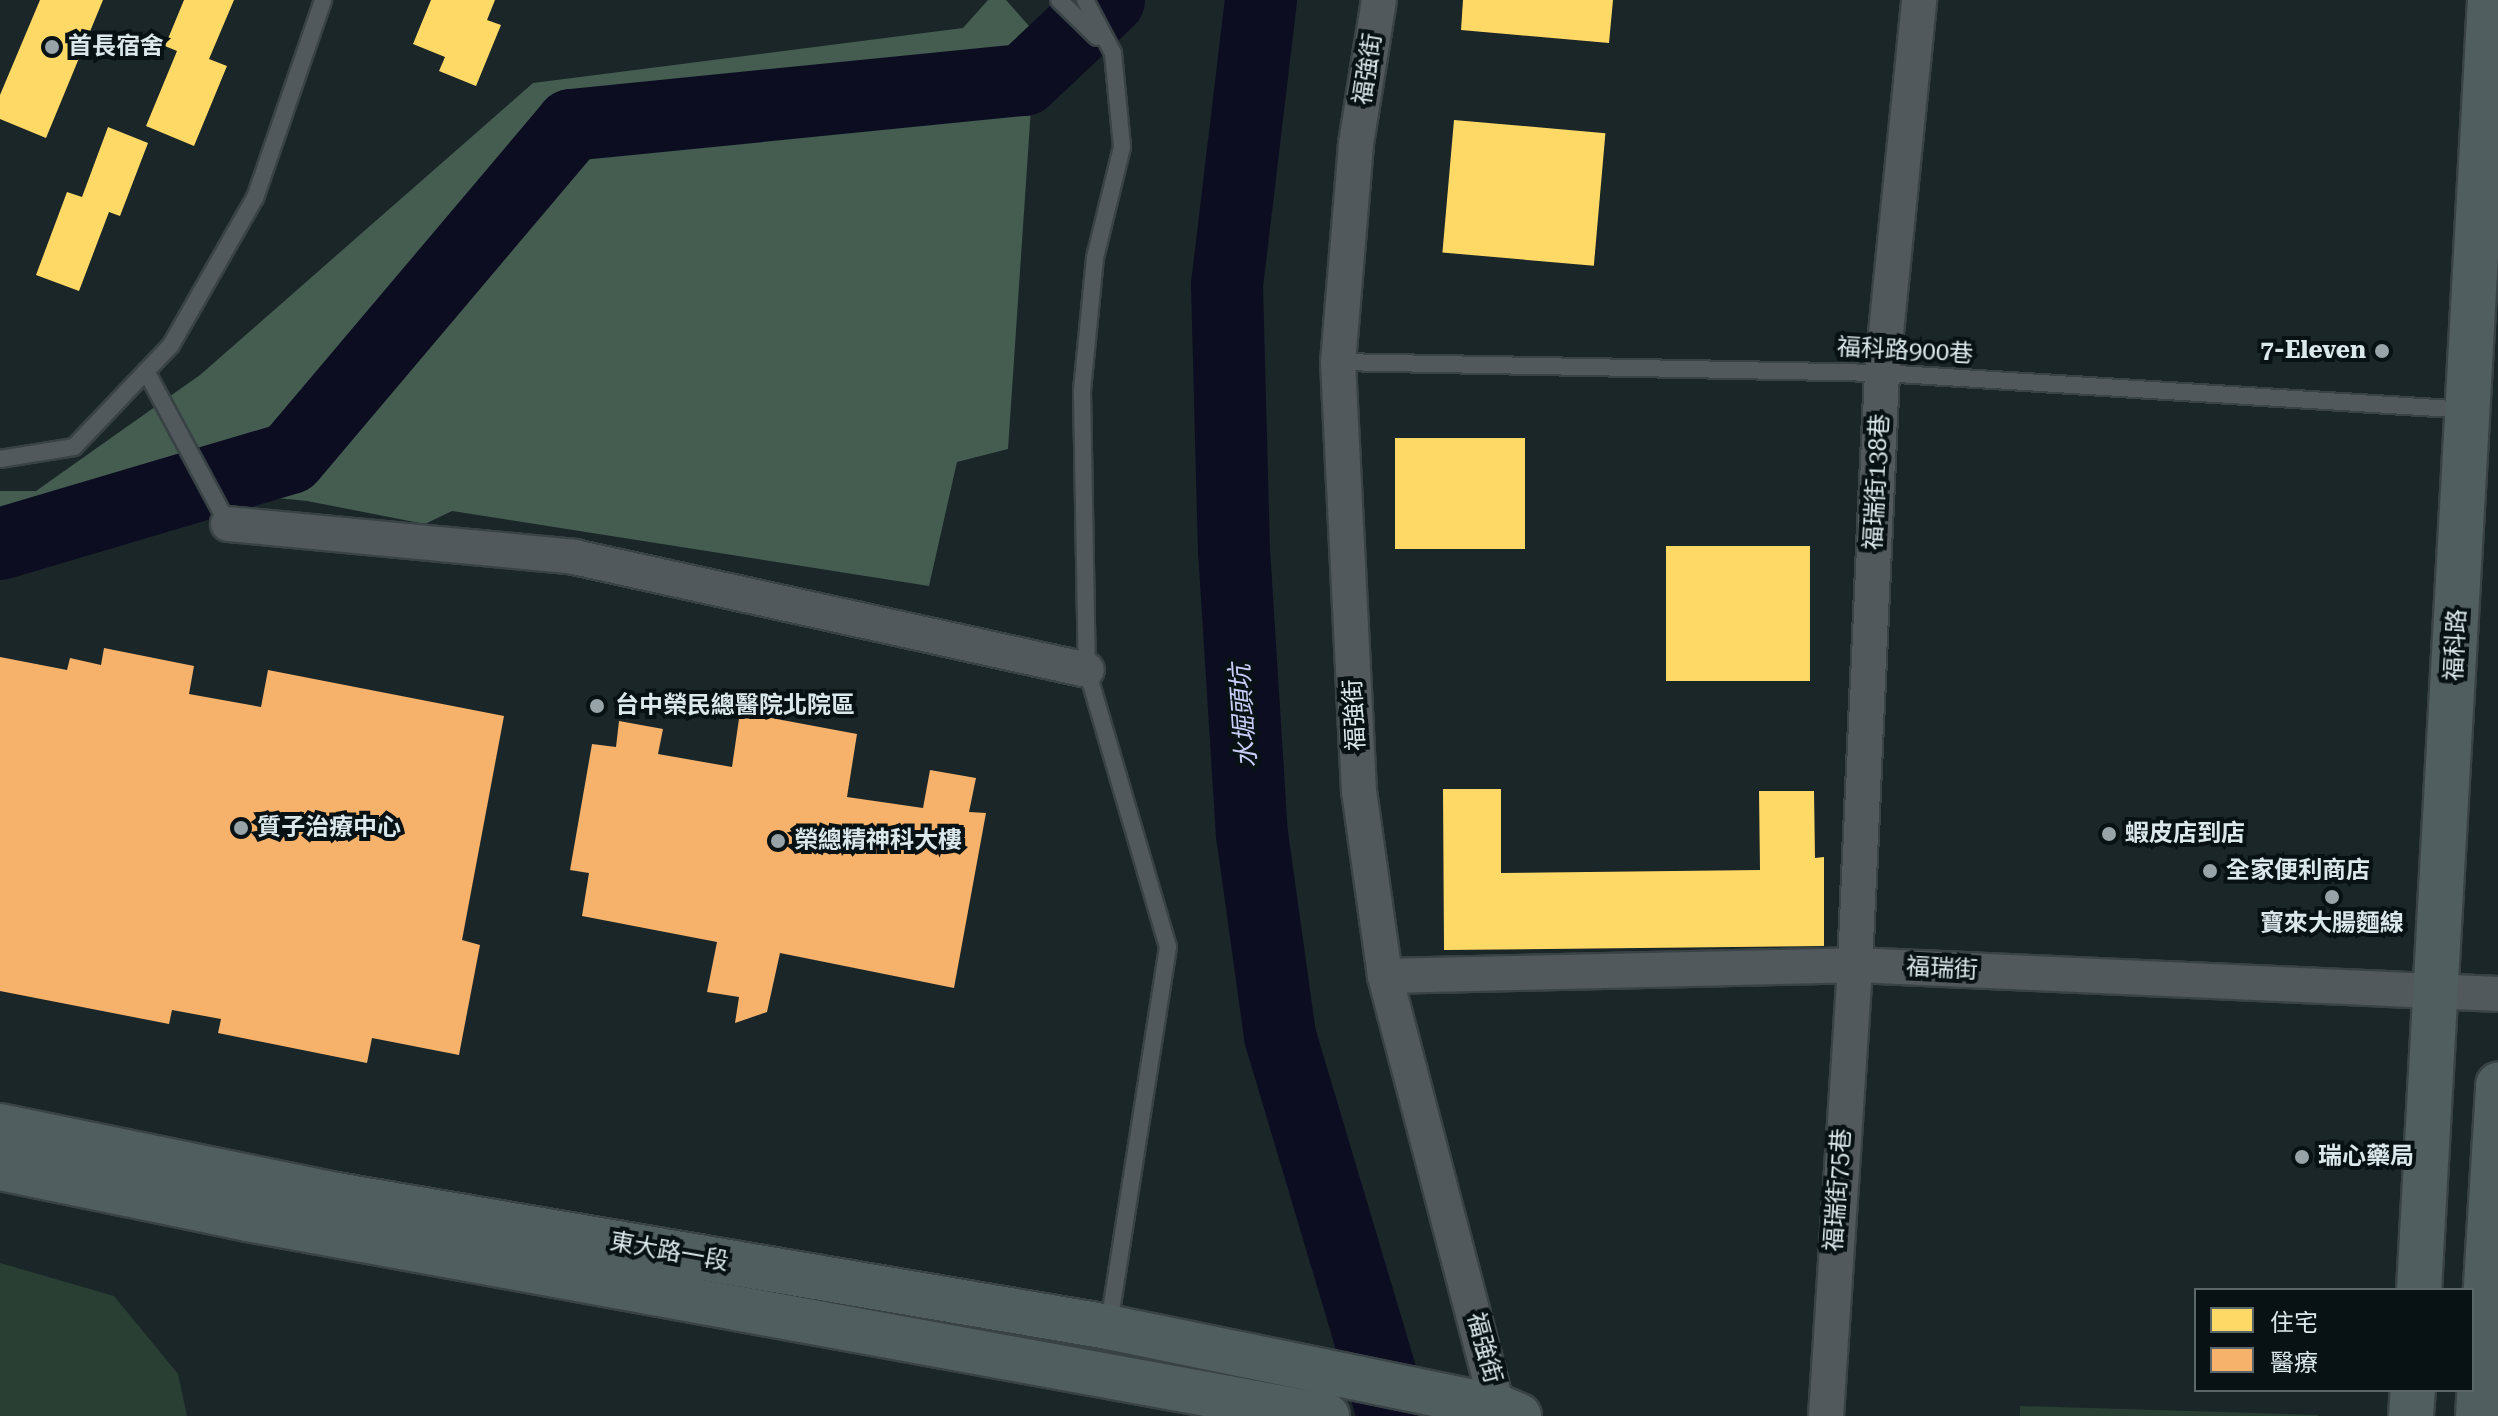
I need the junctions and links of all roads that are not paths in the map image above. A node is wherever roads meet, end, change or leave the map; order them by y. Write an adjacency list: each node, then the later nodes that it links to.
1 (323, 0): 9 (lane)
2 (1059, 0): 7 (lane)
3 (1085, 0): 7 (lane)
4 (1379, 0): 8 (street, 福強街)
5 (1919, 0): 10 (street, 福瑞街138巷)
6 (2490, 0): 11 (street, 福科路)
7 (1113, 53): 14 (lane)
8 (1338, 362): 10 (lane, 福科路900巷); 16 (street, 福強街)
9 (146, 371): 12 (lane); 13 (lane)
10 (1882, 373): 11 (lane, 福科路900巷); 15 (street, 福瑞街138巷)
11 (2469, 411): 17 (street, 福科路)
12 (0, 459)
13 (228, 524): 14 (street)
14 (1087, 670): 23 (lane)
15 (1855, 965): 16 (street, 福瑞街); 17 (street, 福瑞街); 27 (street, 福瑞街75巷)
16 (1385, 976): 25 (street, 福強街)
17 (2437, 993): 18 (street, 福瑞街); 22 (street, 福科路)
18 (2498, 994)
19 (2498, 1085): 29 (street)
20 (0, 1126): 23 (street, 東大路一段)
21 (0, 1168): 26 (street, 東大路一段)
22 (2419, 1288)
23 (1108, 1327): 25 (street, 東大路一段)
24 (2413, 1392): 28 (street)
25 (1506, 1413)
26 (1327, 1416)
27 (1826, 1416)
28 (2411, 1416)
29 (2478, 1416)

